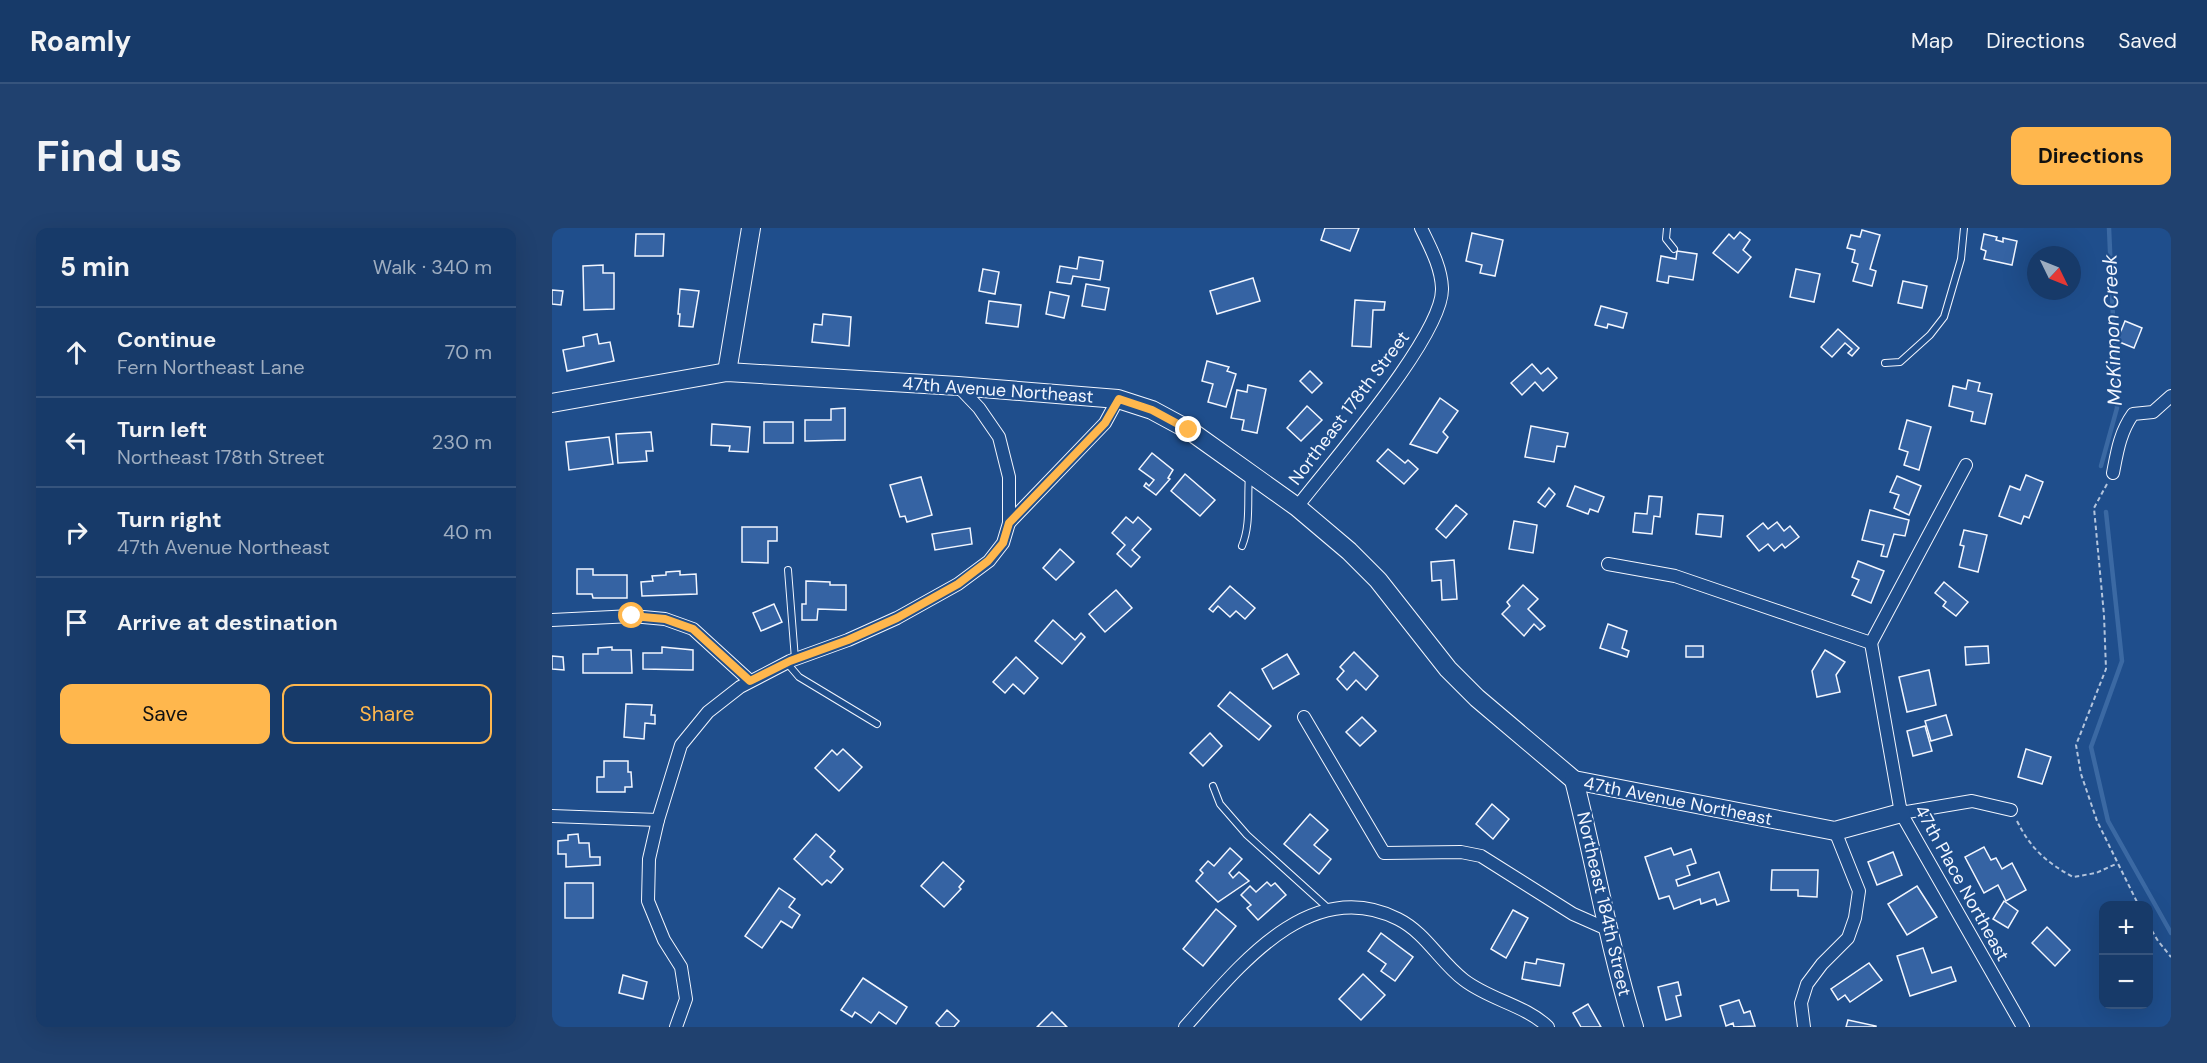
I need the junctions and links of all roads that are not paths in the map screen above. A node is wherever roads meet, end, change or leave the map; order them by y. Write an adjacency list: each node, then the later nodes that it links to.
1 (751, 228): 7 (street)
2 (1422, 228): 15 (street, Northeast 178th Street)
3 (1667, 228): 5 (lane)
4 (1964, 228): 6 (lane)
5 (1674, 249)
6 (1885, 363)
7 (728, 372): 8 (street, 47th Avenue Northeast); 11 (street, 47th Avenue Northeast)
8 (958, 386): 10 (street, 47th Avenue Northeast); 16 (street)
9 (2171, 396): 14 (street)
10 (1119, 399): 13 (street, 47th Avenue Northeast); 16 (street)
11 (552, 403)
12 (1966, 465): 21 (street)
13 (1249, 473): 15 (street, 47th Avenue Northeast); 17 (lane)
14 (2113, 473)
15 (1297, 507): 26 (street, 47th Avenue Northeast)
16 (1009, 523): 22 (street)
17 (1242, 546)
18 (1608, 564): 21 (street)
19 (788, 570): 22 (lane)
20 (552, 620): 23 (street)
21 (1870, 643): 29 (street, 47th Place Northeast)
22 (791, 661): 23 (street); 25 (lane)
23 (750, 681): 31 (street)
24 (1304, 717): 34 (street)
25 (877, 724)
26 (1574, 780): 32 (street, 47th Avenue Northeast); 34 (street, Northeast 184th Street)
27 (1213, 786): 33 (lane)
28 (2011, 810): 29 (street, 47th Avenue Northeast)
29 (1900, 813): 32 (street, 47th Avenue Northeast); 40 (street, 47th Place Northeast)
30 (552, 816): 31 (street)
31 (658, 820): 35 (street)
32 (1835, 831): 39 (street)
33 (1330, 910): 36 (street); 37 (street)
34 (1607, 929): 38 (street, Northeast 184th Street)
35 (676, 1027)
36 (1185, 1027)
37 (1548, 1027)
38 (1634, 1027)
39 (1804, 1027)
40 (2023, 1027)

